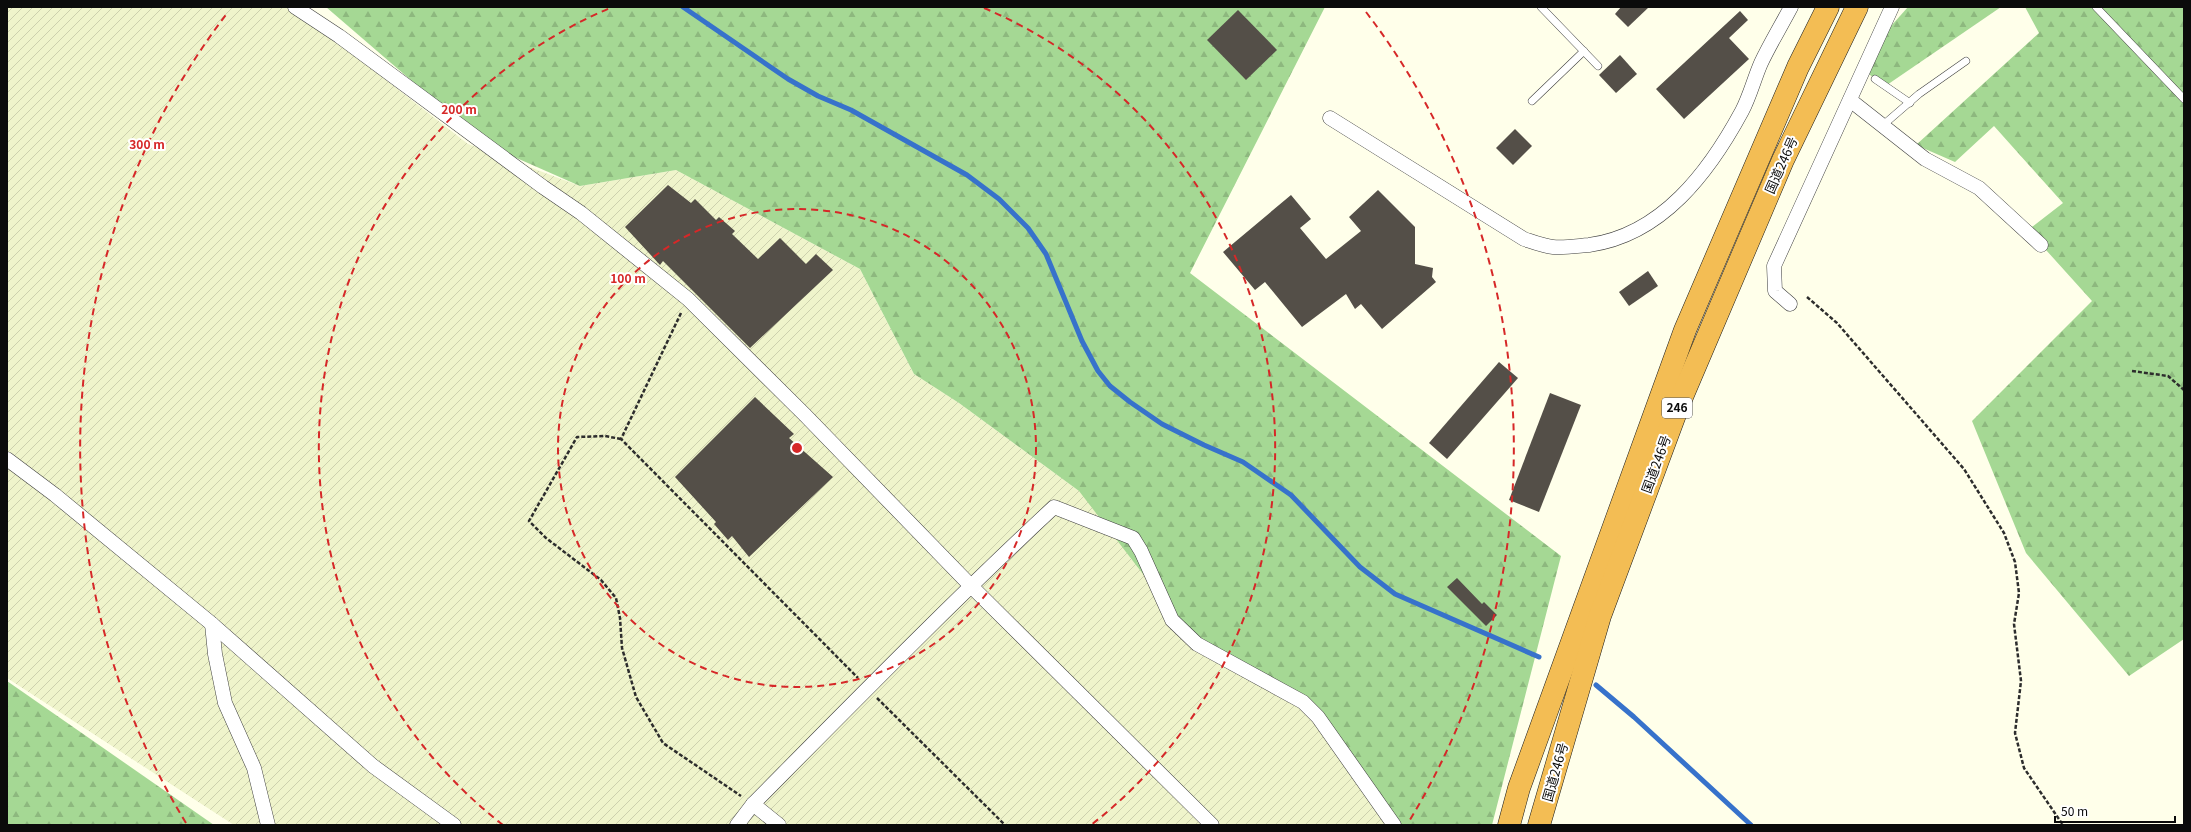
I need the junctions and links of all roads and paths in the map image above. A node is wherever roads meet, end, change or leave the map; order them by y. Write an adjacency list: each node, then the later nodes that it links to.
1 (295, 7): 20 (street)
2 (1541, 7): 8 (lane)
3 (1790, 7): 16 (street)
4 (1828, 7): 37 (highway, 国道246号 / 246)
5 (1857, 7): 38 (highway, 国道246号 / 246)
6 (1892, 7): 13 (street)
7 (2096, 7): 12 (lane)
8 (1584, 51): 10 (lane); 14 (lane)
9 (1966, 61): 15 (lane)
10 (1598, 66)
11 (1875, 79): 15 (lane)
12 (2184, 99)
13 (1850, 100): 17 (street); 21 (street)
14 (1532, 101)
15 (1910, 103): 17 (lane)
16 (1330, 118)
17 (1882, 126): 18 (street)
18 (2041, 245)
19 (1807, 297): 39 (path)
20 (688, 300): 24 (path); 26 (street)
21 (1790, 304)
22 (2132, 371): 23 (path)
23 (2184, 390)
24 (621, 439): 28 (path); 29 (path)
25 (7, 459): 27 (street)
26 (970, 585): 28 (street); 35 (street); 36 (street)
27 (212, 624): 30 (street); 31 (street)
28 (868, 688): 29 (street); 34 (path)
29 (753, 804): 32 (street); 33 (street)
30 (268, 825)
31 (454, 825)
32 (737, 825)
33 (779, 825)
34 (1005, 825)
35 (1212, 825)
36 (1394, 825)
37 (1509, 825)
38 (1539, 825)
39 (2063, 825)

